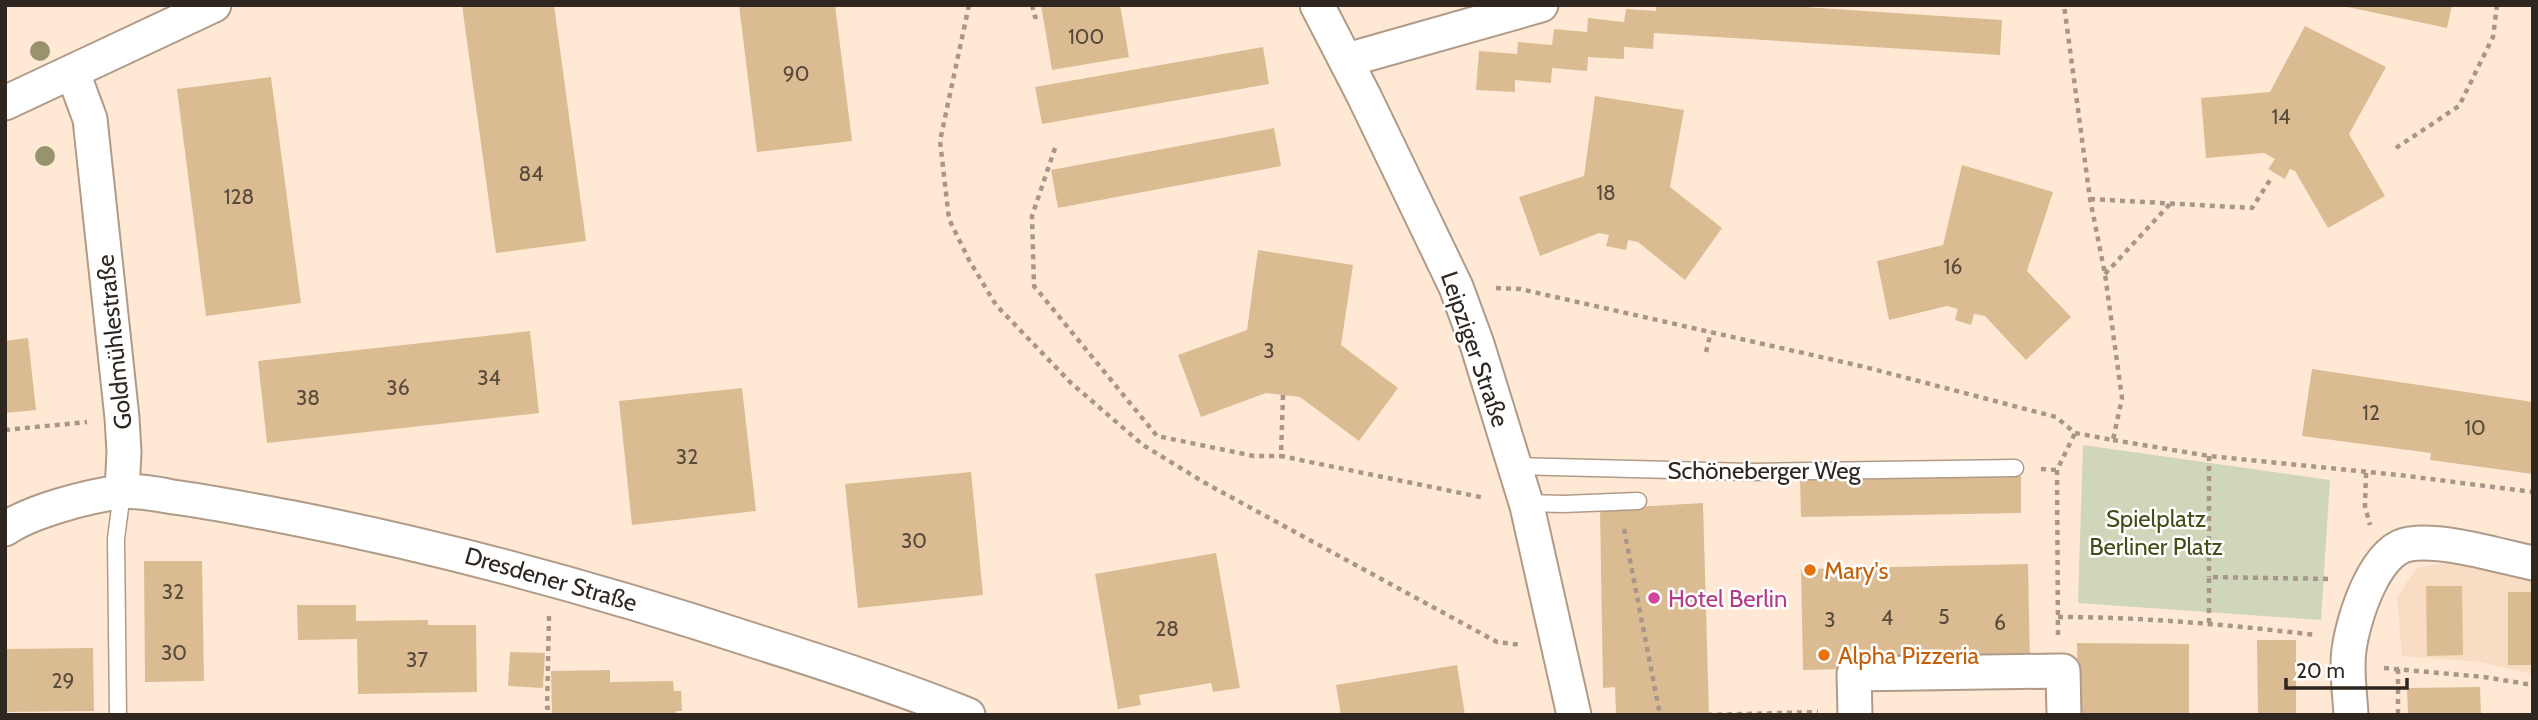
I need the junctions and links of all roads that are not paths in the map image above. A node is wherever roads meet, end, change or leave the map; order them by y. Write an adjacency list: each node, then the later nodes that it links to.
1 (214, 5): 5 (street)
2 (1317, 5): 4 (street, Leipziger Straße)
3 (1541, 5): 4 (street)
4 (1347, 61): 7 (street, Leipziger Straße)
5 (73, 72): 6 (street); 9 (street, Goldmühlestraße)
6 (5, 103)
7 (1514, 466): 8 (lane, Schöneberger Weg); 11 (street, Leipziger Straße)
8 (2015, 468)
9 (122, 492): 12 (street); 14 (street, Dresdener Straße); 16 (lane)
10 (1638, 501): 11 (lane)
11 (1526, 504): 17 (street, Leipziger Straße)
12 (5, 529)
13 (2533, 563): 19 (street)
14 (956, 712)
15 (1855, 713): 18 (street)
16 (118, 715)
17 (1573, 715)
18 (2064, 715)
19 (2351, 715)

